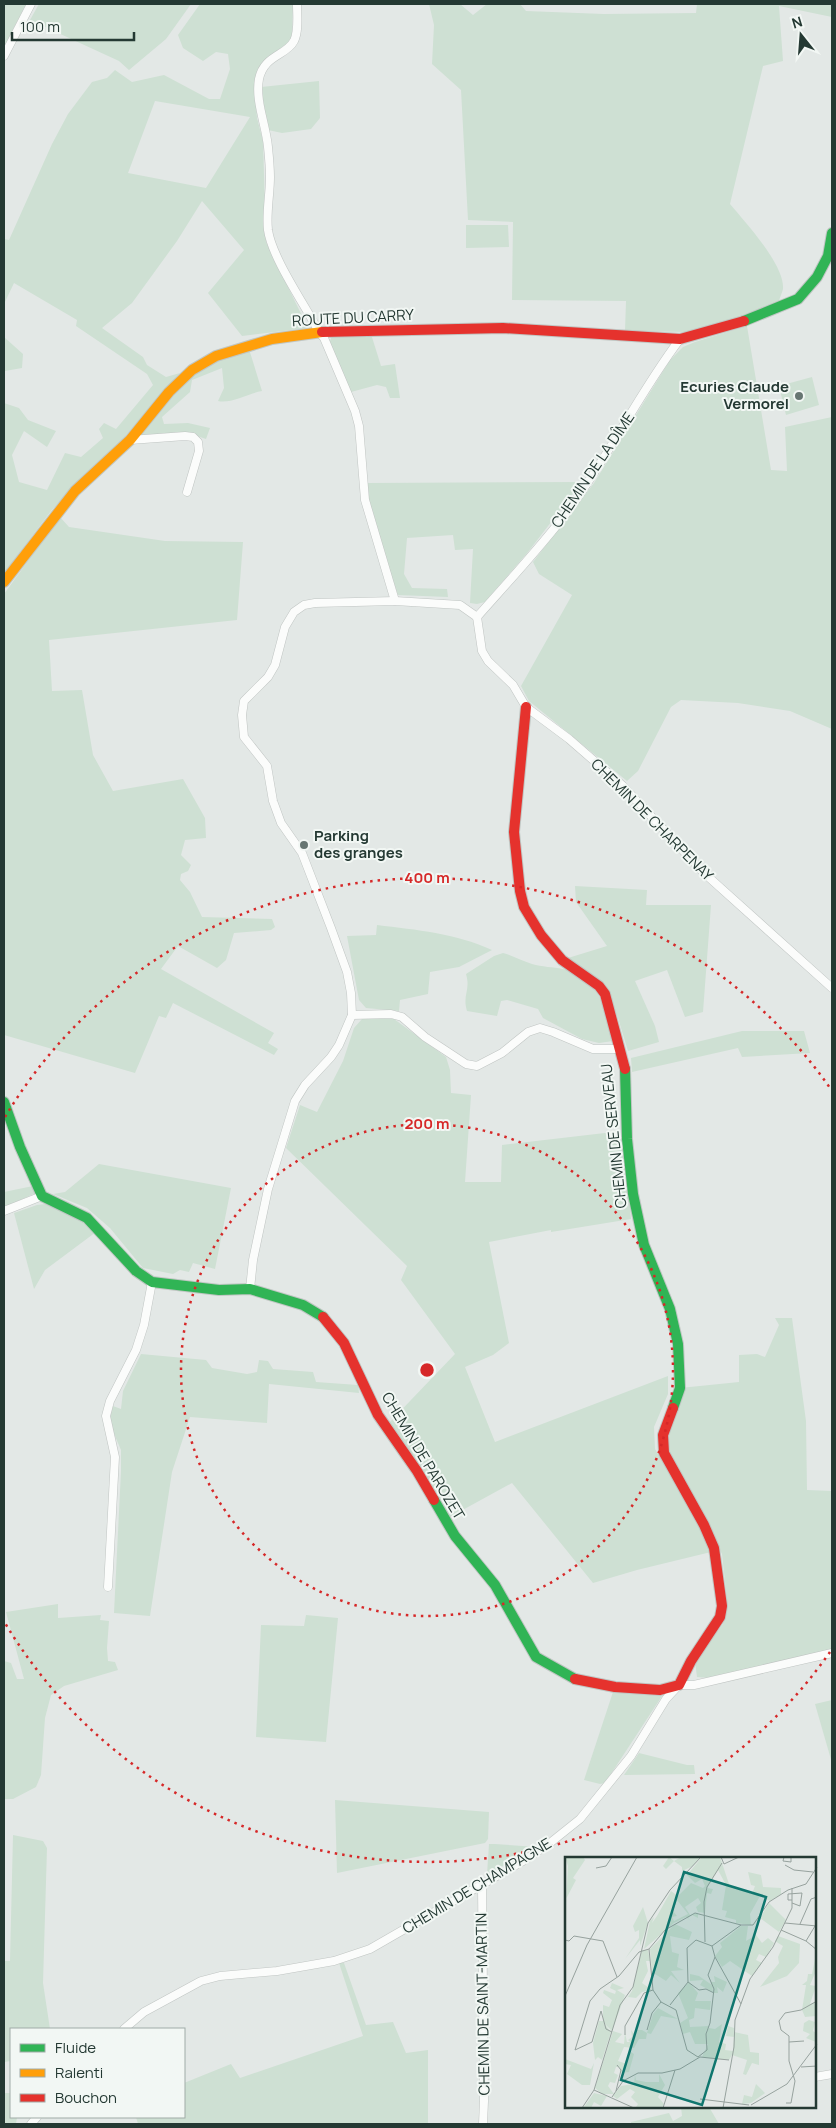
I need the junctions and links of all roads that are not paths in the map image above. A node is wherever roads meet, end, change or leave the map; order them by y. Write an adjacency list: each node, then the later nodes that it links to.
1 (31, 4): 3 (street)
2 (297, 4): 5 (street)
3 (4, 56)
4 (832, 232): 6 (street, ROUTE DU CARRY)
5 (319, 332): 6 (street, ROUTE DU CARRY); 7 (street, ROUTE DU CARRY); 10 (street)
6 (680, 339): 11 (street, CHEMIN DE LA DÎME)
7 (130, 440): 8 (street); 9 (street, ROUTE DU CARRY)
8 (187, 492)
9 (4, 582)
10 (395, 601): 11 (street); 14 (street)
11 (477, 617): 12 (street, CHEMIN DE CHARPENAY)
12 (526, 707): 13 (street, CHEMIN DE CHARPENAY); 15 (street, CHEMIN DE SERVEAU)
13 (832, 988)
14 (352, 1015): 15 (street); 20 (street)
15 (620, 1049): 23 (street, CHEMIN DE SERVEAU)
16 (4, 1102): 17 (street)
17 (42, 1196): 18 (street); 19 (street)
18 (4, 1211)
19 (152, 1282): 20 (street, CHEMIN DE PAROZET); 21 (street)
20 (250, 1290): 23 (street, CHEMIN DE PAROZET)
21 (108, 1587)
22 (832, 1653): 23 (street)
23 (679, 1685): 24 (street, CHEMIN DE CHAMPAGNE)
24 (482, 1885): 25 (street, CHEMIN DE CHAMPAGNE); 28 (street, CHEMIN DE SAINT-MARTIN)
25 (125, 2028)
26 (832, 2074): 27 (street)
27 (816, 2077)
28 (483, 2124)

